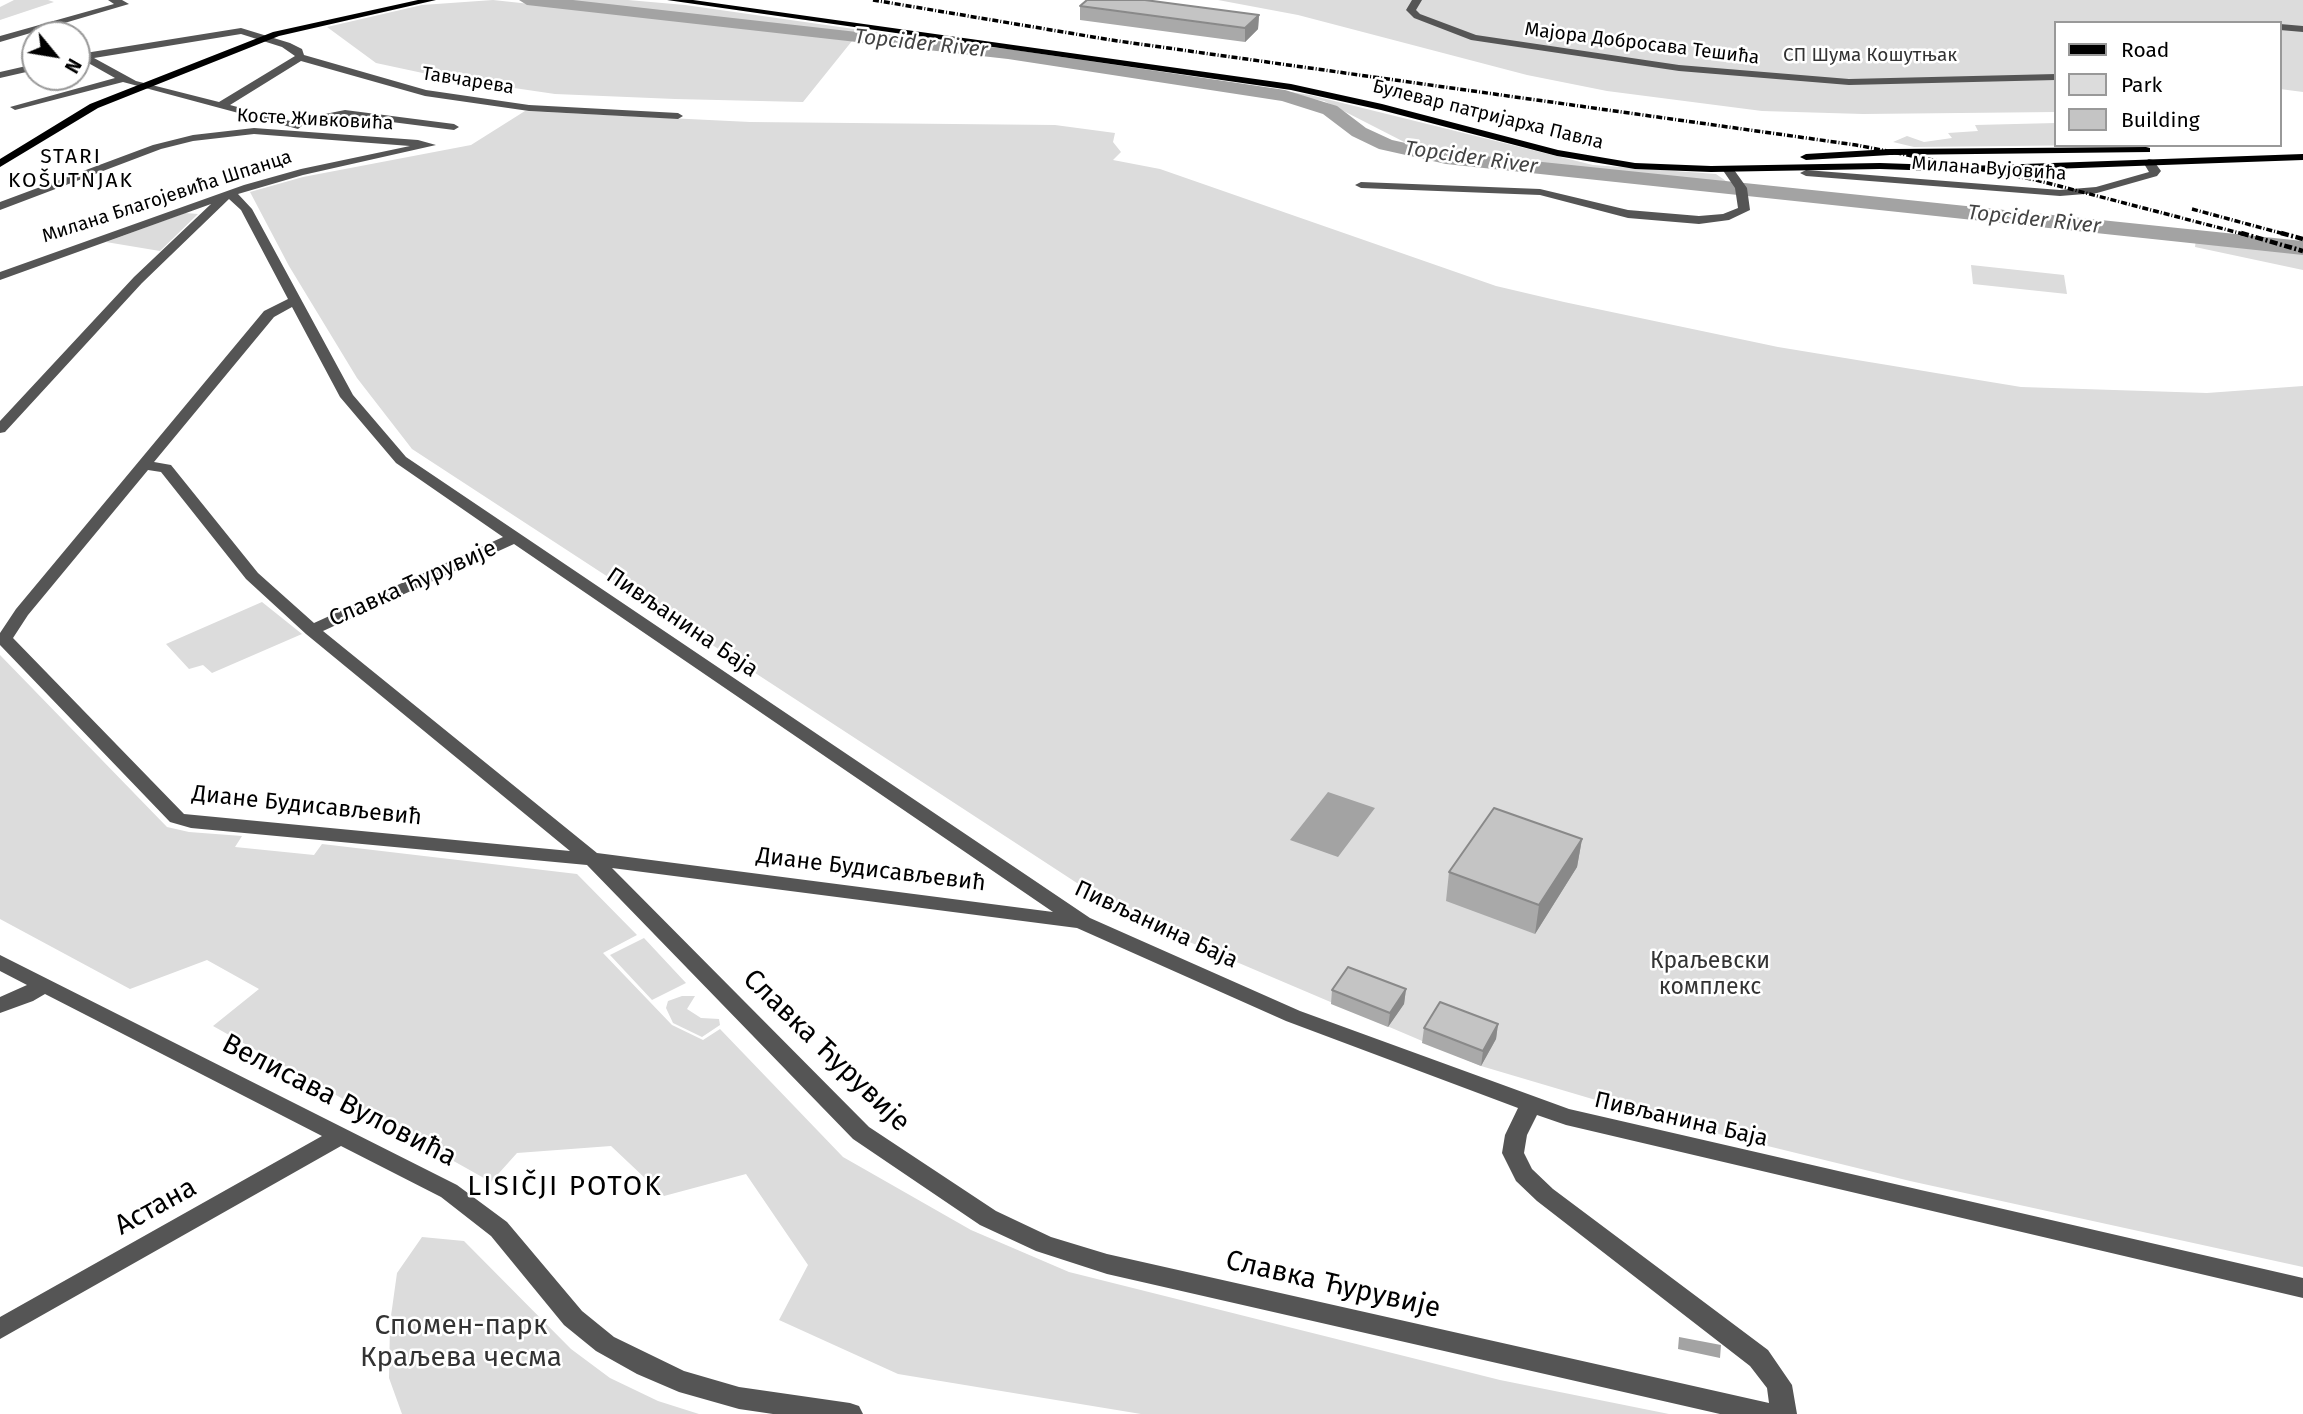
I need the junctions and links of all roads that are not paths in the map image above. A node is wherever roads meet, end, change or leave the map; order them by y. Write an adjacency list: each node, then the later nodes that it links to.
1 (431, 0): 8 (main road)
2 (672, 0): 29 (main road, Булевар патријарха Павла)
3 (739, 0): 25 (main road, Булевар патријарха Павла)
4 (1417, 0): 15 (street, Мајора Добросава Тешића)
5 (113, 4): 9 (street)
6 (2282, 27): 7 (street)
7 (2303, 29)
8 (266, 38): 10 (street, Тавчарева); 11 (street, Тавчарева); 17 (main road)
9 (0, 39)
10 (91, 55)
11 (300, 57): 18 (street); 20 (street, Тавчарева)
12 (91, 63): 16 (street)
13 (21, 70): 14 (street)
14 (0, 75)
15 (2054, 77)
16 (122, 79): 17 (street); 19 (street)
17 (142, 86): 18 (street); 28 (main road)
18 (221, 106): 21 (street)
19 (15, 107)
20 (678, 116)
21 (290, 124): 22 (street); 23 (street)
22 (454, 127)
23 (336, 137): 24 (street, Косте Живковића); 33 (street, Косте Живковића)
24 (430, 145): 32 (street, Милана Благојевића Шпанца)
25 (2303, 148)
26 (2303, 158): 27 (main road, Булевар патријарха Павла)
27 (2149, 162): 29 (main road, Булевар патријарха Павла); 30 (street, Милана Вујовића)
28 (0, 164)
29 (1728, 169): 31 (street)
30 (1806, 173)
31 (1361, 185)
32 (229, 194): 34 (street, Милана Благојевића Шпанца); 35 (street, Пивљанина Баја); 36 (street)
33 (0, 206)
34 (0, 276)
35 (295, 301): 37 (street, Диане Будисављевић); 38 (street, Пивљанина Баја)
36 (0, 429)
37 (145, 465): 39 (street, Славка Ћурувије); 40 (street, Диане Будисављевић)
38 (513, 538): 39 (street, Славка Ћурувије); 41 (street, Пивљанина Баја)
39 (312, 630): 40 (street, Славка Ћурувије)
40 (592, 859): 41 (street, Диане Будисављевић); 50 (street, Славка Ћурувије)
41 (1083, 923): 45 (street, Пивљанина Баја)
42 (0, 962): 43 (street, Велисава Вуловића)
43 (44, 984): 44 (street); 46 (street, Велисава Вуловића)
44 (0, 1005)
45 (1530, 1106): 47 (street, Пивљанина Баја); 51 (street)
46 (340, 1135): 48 (street, Астана); 49 (street, Велисава Вуловића)
47 (2303, 1288)
48 (0, 1329)
49 (850, 1414)
50 (1769, 1414)
51 (1784, 1414)

